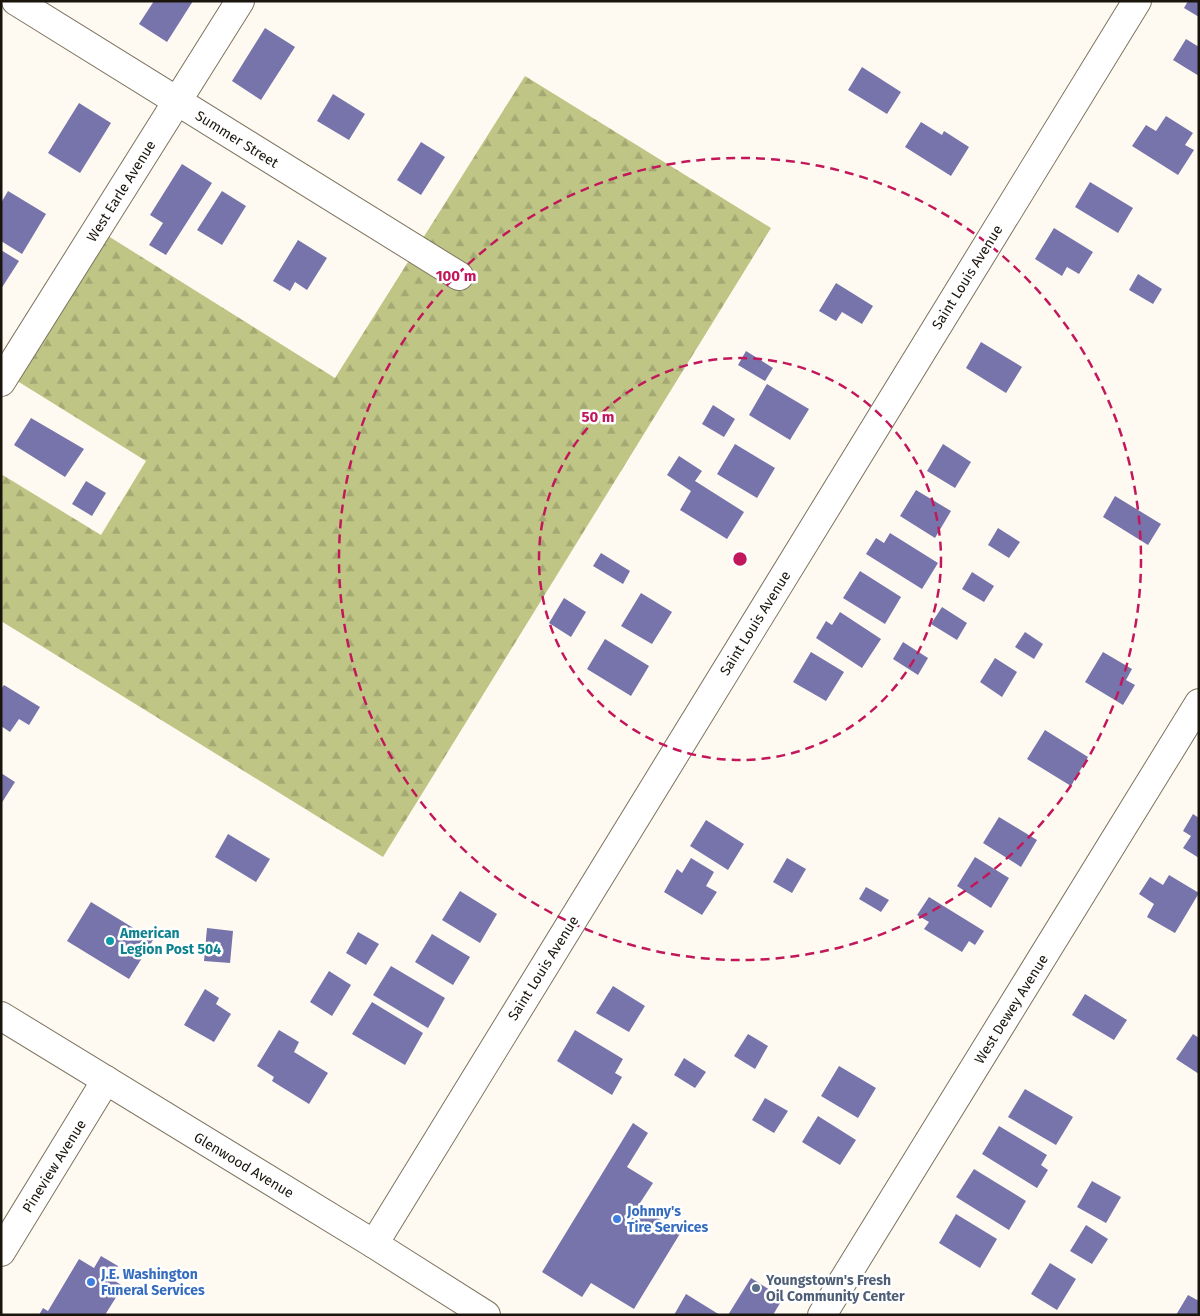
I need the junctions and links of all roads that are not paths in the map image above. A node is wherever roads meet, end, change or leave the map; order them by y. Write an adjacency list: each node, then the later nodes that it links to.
1 (16, 1): 4 (street, Summer Street)
2 (240, 1): 4 (street, West Earle Avenue)
3 (1137, 1): 10 (street, Saint Louis Avenue)
4 (177, 102): 5 (street, Summer Street); 6 (street, West Earle Avenue)
5 (459, 276)
6 (1, 382)
7 (1199, 703): 13 (street, West Dewey Avenue)
8 (1, 1016): 9 (street, Glenwood Avenue)
9 (106, 1080): 10 (street, Glenwood Avenue); 11 (street, Pineview Avenue)
10 (374, 1244): 12 (street, Glenwood Avenue)
11 (1, 1252)
12 (486, 1315)
13 (822, 1315)

